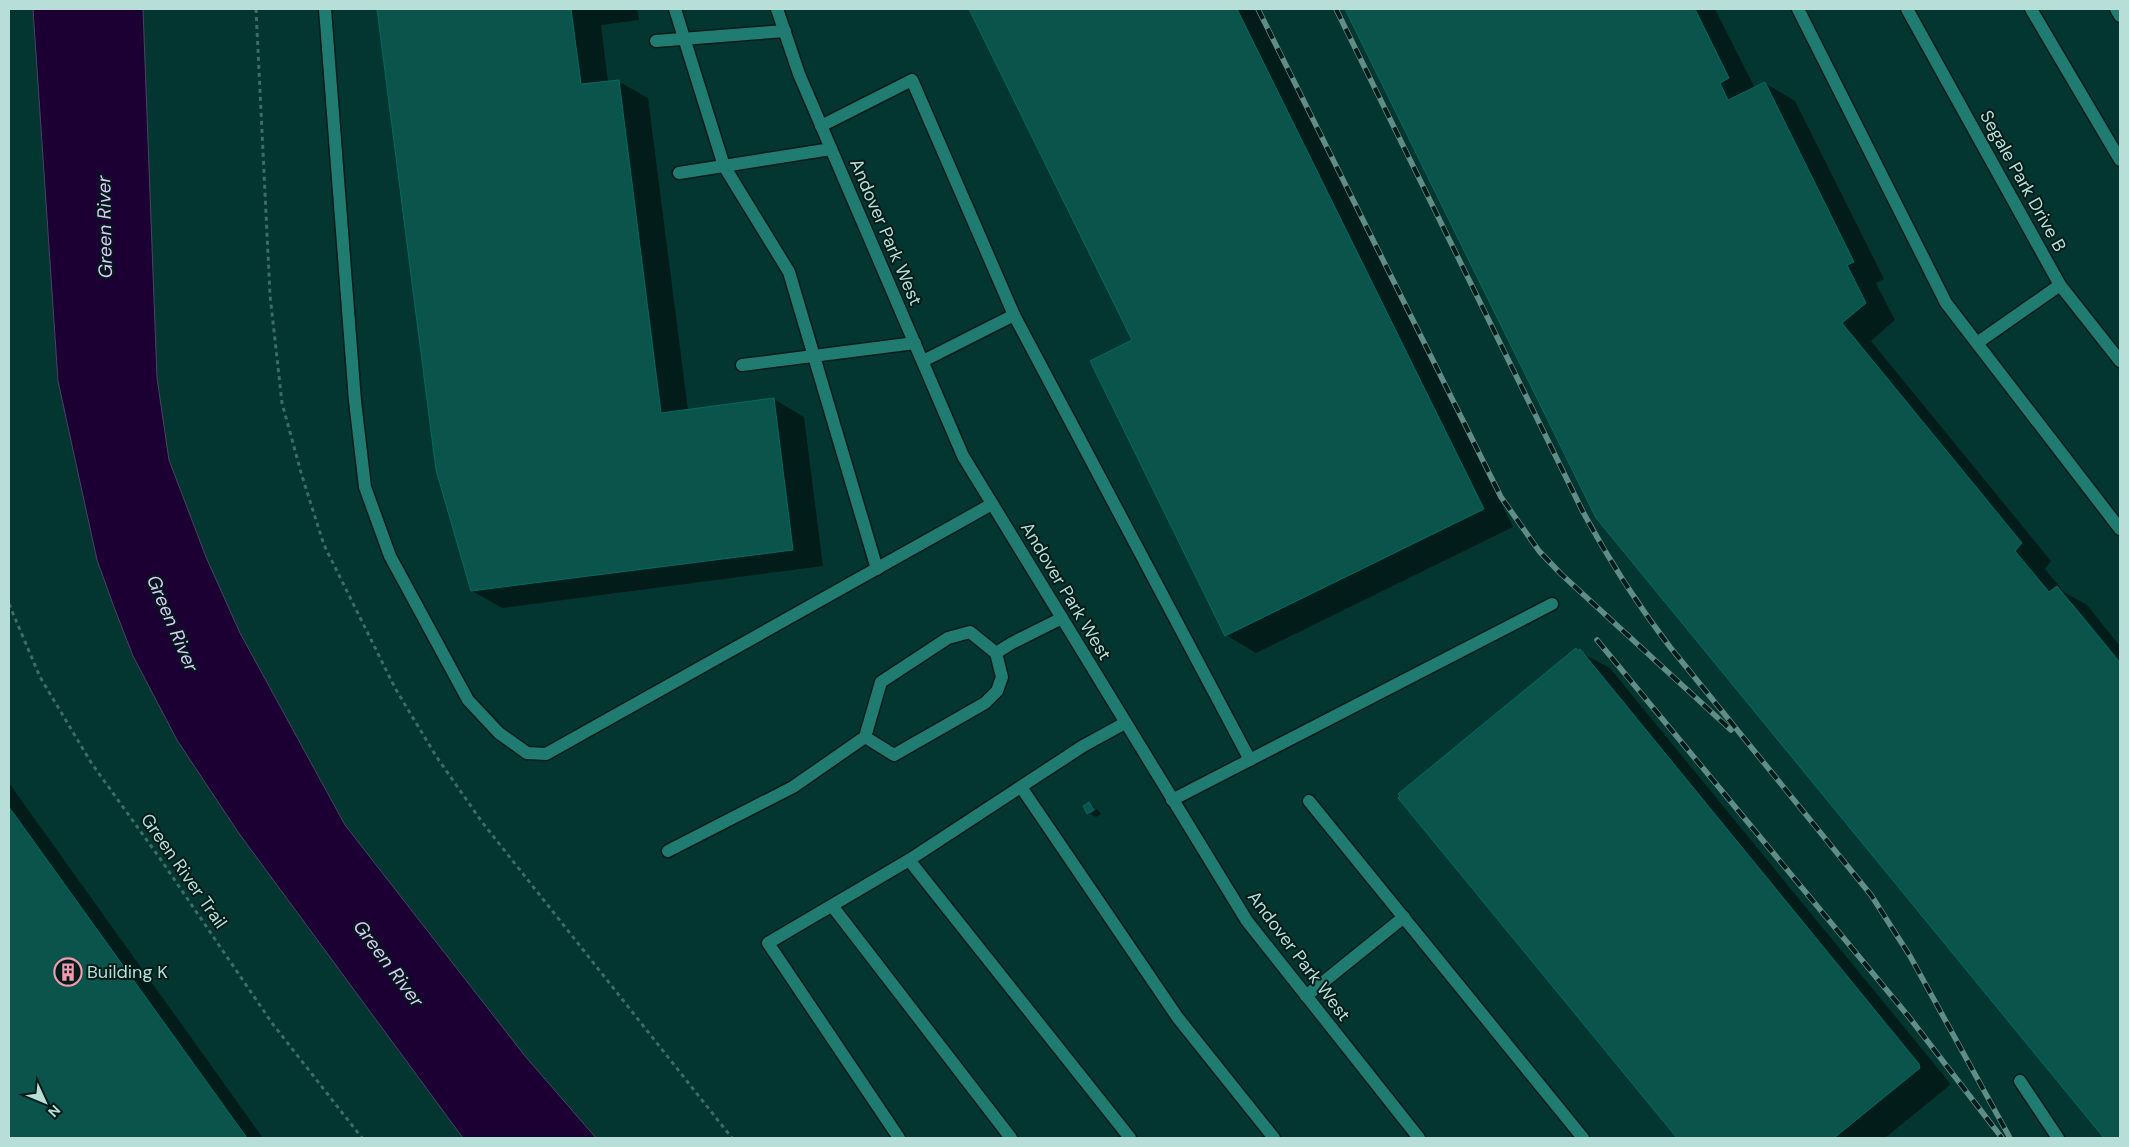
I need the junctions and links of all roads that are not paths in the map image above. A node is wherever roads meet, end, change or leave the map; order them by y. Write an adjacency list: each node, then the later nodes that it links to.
1 (325, 9): 27 (street)
2 (675, 9): 10 (street)
3 (778, 9): 9 (street, Andover Park West)
4 (1798, 9): 20 (street)
5 (1907, 9): 17 (street, Segale Park Drive B)
6 (2031, 9): 14 (street)
7 (2116, 9): 8 (street)
8 (2120, 16)
9 (785, 31): 10 (street); 12 (street, Andover Park West)
10 (684, 38): 11 (street); 15 (street)
11 (656, 40)
12 (821, 126): 13 (street, Andover Park West); 18 (street)
13 (831, 149): 15 (street); 19 (street, Andover Park West)
14 (2120, 160)
15 (724, 166): 16 (street); 21 (street)
16 (678, 172)
17 (2060, 285): 20 (street); 23 (street, Segale Park Drive B)
18 (1014, 315): 22 (street); 33 (street)
19 (914, 343): 21 (street); 22 (street, Andover Park West)
20 (1977, 343): 26 (street)
21 (814, 356): 24 (street); 27 (street)
22 (923, 361): 25 (street, Andover Park West)
23 (2120, 362)
24 (742, 365)
25 (992, 504): 27 (street); 29 (street, Andover Park West)
26 (2120, 529)
27 (876, 569)
28 (1552, 604): 33 (street)
29 (1062, 618): 30 (street); 31 (street, Andover Park West)
30 (996, 653): 32 (street); 32 (street)
31 (1125, 723): 34 (street); 35 (street, Andover Park West)
32 (865, 738): 37 (street)
33 (1250, 760): 35 (street)
34 (1021, 787): 38 (street); 46 (street)
35 (1172, 800): 41 (street, Andover Park West)
36 (1309, 801): 40 (street)
37 (668, 851)
38 (909, 860): 39 (street); 45 (street)
39 (833, 907): 43 (street); 44 (street)
40 (1404, 917): 41 (street); 48 (street)
41 (1306, 996): 47 (street, Andover Park West)
42 (2020, 1081): 49 (street)
43 (900, 1138)
44 (1011, 1138)
45 (1130, 1138)
46 (1274, 1138)
47 (1419, 1138)
48 (1583, 1138)
49 (2058, 1138)

